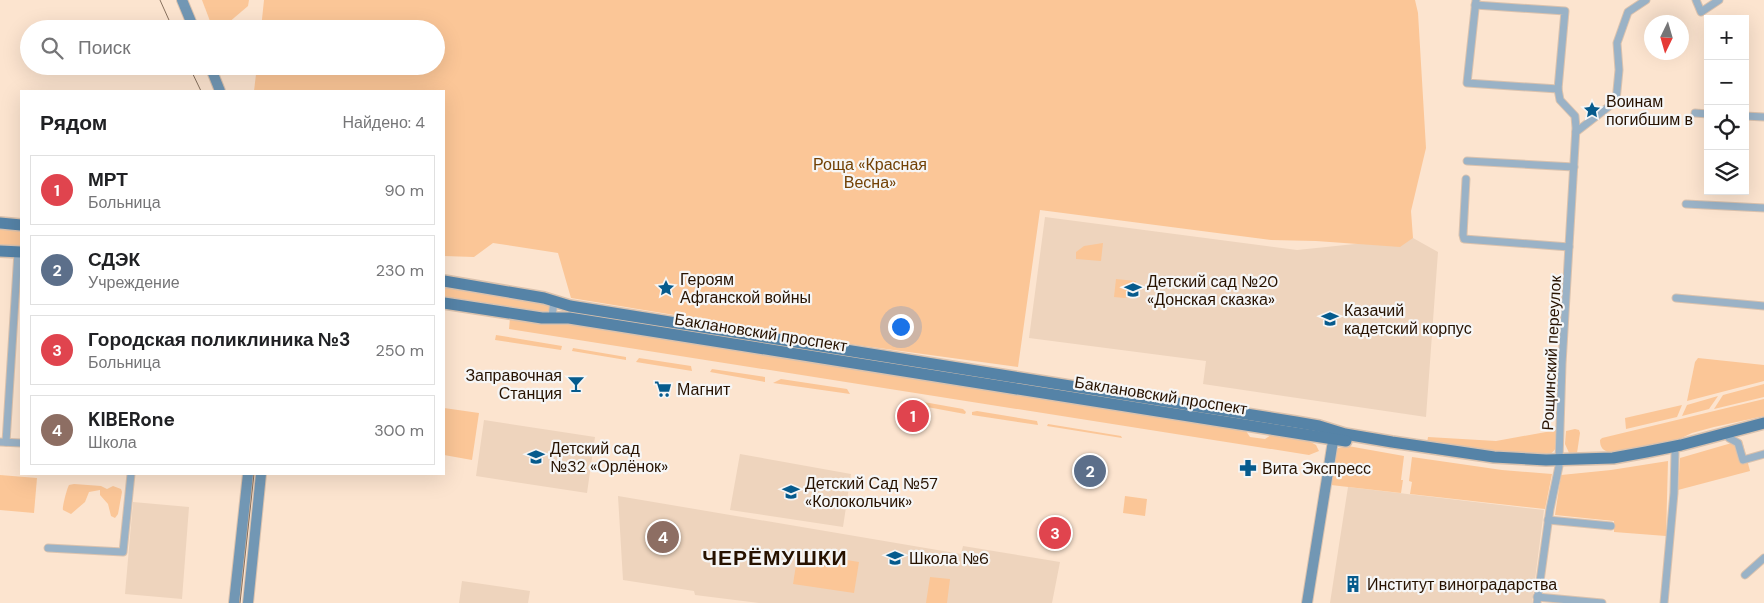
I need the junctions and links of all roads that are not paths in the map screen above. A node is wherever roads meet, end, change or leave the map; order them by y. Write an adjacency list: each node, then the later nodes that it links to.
1 (182, 0): 6 (main road)
2 (1646, 0): 14 (street)
3 (1696, 0): 4 (street)
4 (1719, 0)
5 (1476, 2): 8 (street); 8 (street)
6 (190, 20)
7 (214, 75): 9 (main road)
8 (1558, 89): 14 (street, Рощинский переулок)
9 (220, 90)
10 (1695, 113): 11 (street)
11 (1704, 114)
12 (1749, 116): 13 (street)
13 (1764, 117)
14 (1576, 132): 16 (street, Рощинский переулок)
15 (1467, 162): 16 (street)
16 (1574, 168): 22 (street, Рощинский переулок)
17 (1466, 179): 22 (street)
18 (1686, 204): 19 (street)
19 (1764, 208)
20 (0, 223): 21 (main road)
21 (20, 225)
22 (1569, 247): 39 (street, Рощинский переулок)
23 (0, 250): 24 (main road)
24 (20, 252): 35 (street)
25 (445, 281): 27 (main road, Баклановский проспект)
26 (1676, 298): 29 (street)
27 (554, 301): 30 (street); 33 (main road, Баклановский проспект)
28 (445, 303): 30 (main road, Баклановский проспект)
29 (1764, 306)
30 (552, 317): 33 (main road, Баклановский проспект)
31 (1764, 422): 39 (main road, Баклановский проспект)
32 (1764, 429): 34 (main road, Баклановский проспект)
33 (1334, 435): 39 (main road, Баклановский проспект); 51 (main road)
34 (1730, 438): 37 (main road, Баклановский проспект); 38 (street)
35 (3, 442): 36 (street)
36 (20, 443)
37 (1675, 452): 39 (main road, Баклановский проспект); 53 (street)
38 (1764, 454)
39 (1559, 463): 43 (street, Рощинский переулок)
40 (131, 475): 45 (street)
41 (248, 475): 49 (main road)
42 (260, 475): 50 (main road)
43 (1548, 520): 44 (street); 48 (street, Рощинский переулок)
44 (1611, 526)
45 (48, 548)
46 (1764, 558): 47 (street)
47 (1745, 575)
48 (1537, 600): 52 (street)
49 (234, 603)
50 (248, 603)
51 (1307, 603)
52 (1602, 603)
53 (1664, 603)

